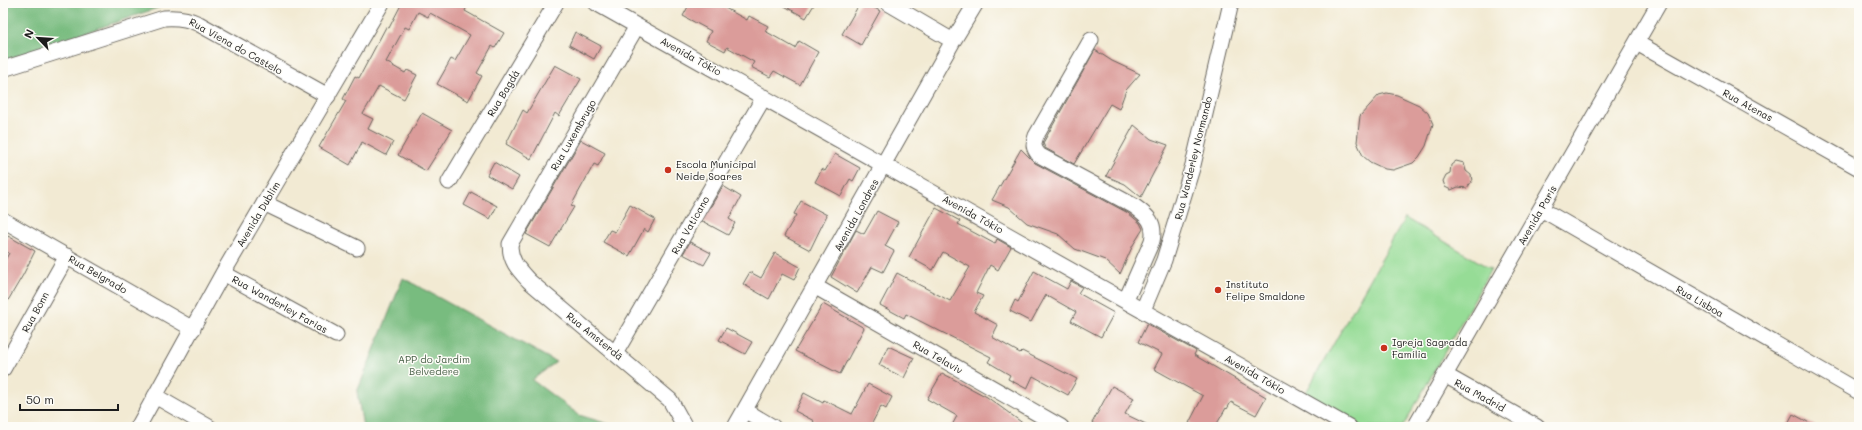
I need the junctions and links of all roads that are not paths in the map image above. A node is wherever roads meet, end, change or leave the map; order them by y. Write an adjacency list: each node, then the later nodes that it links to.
1 (382, 3): 13 (street, Avenida Dublim)
2 (556, 3): 17 (street, Rua Bagdá)
3 (596, 3): 8 (street, Avenida Tókio)
4 (888, 3): 10 (street)
5 (976, 3): 10 (street, Avenida Londres)
6 (1231, 3): 27 (street, Rua Wanderley Normando)
7 (1659, 3): 11 (street, Avenida Paris)
8 (637, 26): 14 (street, Avenida Tókio); 21 (street, Rua Luxembrugo)
9 (1091, 40): 26 (street)
10 (953, 41): 15 (street, Avenida Londres)
11 (1637, 43): 16 (street, Rua Atenas); 19 (street, Avenida Paris)
12 (3, 69): 13 (street, Rua Viena do Castelo)
13 (328, 96): 18 (street, Avenida Dublim)
14 (764, 97): 15 (street, Avenida Tókio); 30 (street, Rua Vaticano)
15 (884, 164): 25 (street, Avenida Londres); 26 (street, Avenida Tókio)
16 (1859, 168)
17 (449, 182)
18 (264, 203): 22 (street); 24 (street, Avenida Dublim)
19 (1541, 209): 32 (street, Avenida Paris); 33 (street, Rua Lisboa)
20 (3, 220): 23 (street, Rua Belgrado)
21 (510, 244): 30 (street, Rua Amsterdã)
22 (357, 248)
23 (66, 256): 28 (street, Rua Belgrado); 31 (street, Rua Bonn)
24 (223, 273): 28 (street, Avenida Dublim); 29 (street, Rua Wanderley Farias)
25 (816, 287): 35 (street, Avenida Londres); 41 (street, Rua Telaviv)
26 (1126, 300): 27 (street, Avenida Tókio)
27 (1143, 310): 42 (street, Avenida Tókio)
28 (193, 329): 34 (street, Avenida Dublim)
29 (336, 335)
30 (616, 352): 38 (street, Rua Amsterdã)
31 (3, 369)
32 (1445, 375): 43 (street, Avenida Paris); 44 (street, Rua Madrid)
33 (1859, 392)
34 (155, 396): 36 (street, Avenida Dublim); 37 (street)
35 (746, 411): 39 (street, Avenida Londres); 40 (street)
36 (138, 427)
37 (209, 427)
38 (685, 427)
39 (735, 427)
40 (773, 427)
41 (1061, 427)
42 (1349, 427)
43 (1415, 427)
44 (1537, 427)

